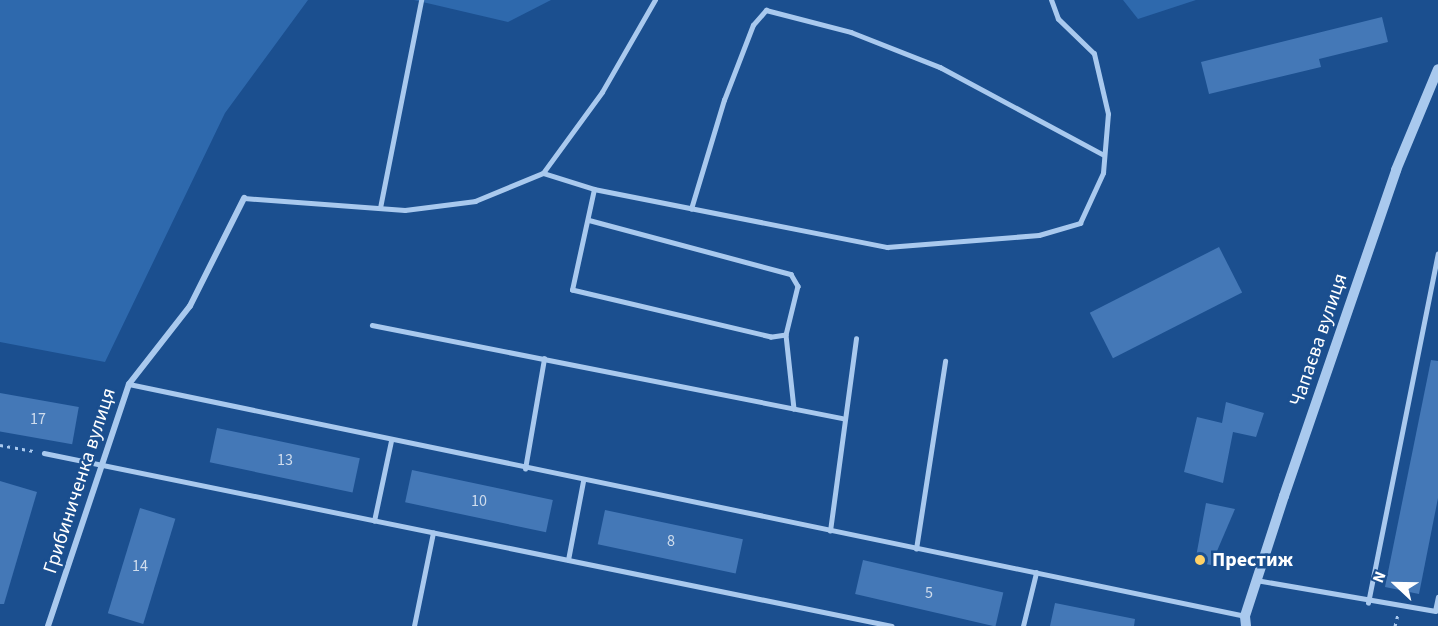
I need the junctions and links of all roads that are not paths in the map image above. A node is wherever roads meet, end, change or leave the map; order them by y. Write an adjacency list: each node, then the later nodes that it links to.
1 (421, 0): 9 (lane)
2 (655, 0): 6 (lane)
3 (1051, 0): 5 (lane)
4 (1438, 69): 32 (street, Чапаєва вулиця)
5 (1104, 156): 10 (lane); 10 (lane)
6 (543, 173): 7 (lane); 9 (lane)
7 (594, 189): 10 (lane); 11 (lane)
8 (244, 198): 9 (lane); 18 (street, Грибиниченка вулиця)
9 (380, 208)
10 (691, 209)
11 (589, 220): 14 (lane); 14 (lane)
12 (1438, 254): 34 (lane)
13 (372, 325): 16 (lane)
14 (786, 335): 19 (lane)
15 (856, 339): 20 (lane)
16 (544, 359): 19 (lane); 24 (lane)
17 (945, 361): 29 (lane)
18 (129, 384): 21 (lane); 23 (street, Грибиниченка вулиця)
19 (794, 409): 20 (lane)
20 (842, 418): 27 (lane)
21 (391, 441): 24 (lane); 26 (lane)
22 (44, 453): 23 (lane)
23 (106, 466): 26 (lane); 37 (street, Грибиниченка вулиця)
24 (525, 469): 25 (lane)
25 (583, 481): 27 (lane); 30 (lane)
26 (374, 521): 28 (lane)
27 (830, 531): 29 (lane)
28 (433, 533): 30 (lane); 38 (lane)
29 (916, 549): 31 (lane)
30 (568, 560): 39 (lane)
31 (1036, 573): 36 (lane); 40 (lane)
32 (1256, 580): 34 (lane); 36 (street, Чапаєва вулиця)
33 (1438, 597): 35 (lane)
34 (1368, 603): 35 (lane)
35 (1437, 611)
36 (1246, 621)
37 (48, 626)
38 (414, 626)
39 (892, 626)
40 (1023, 626)

